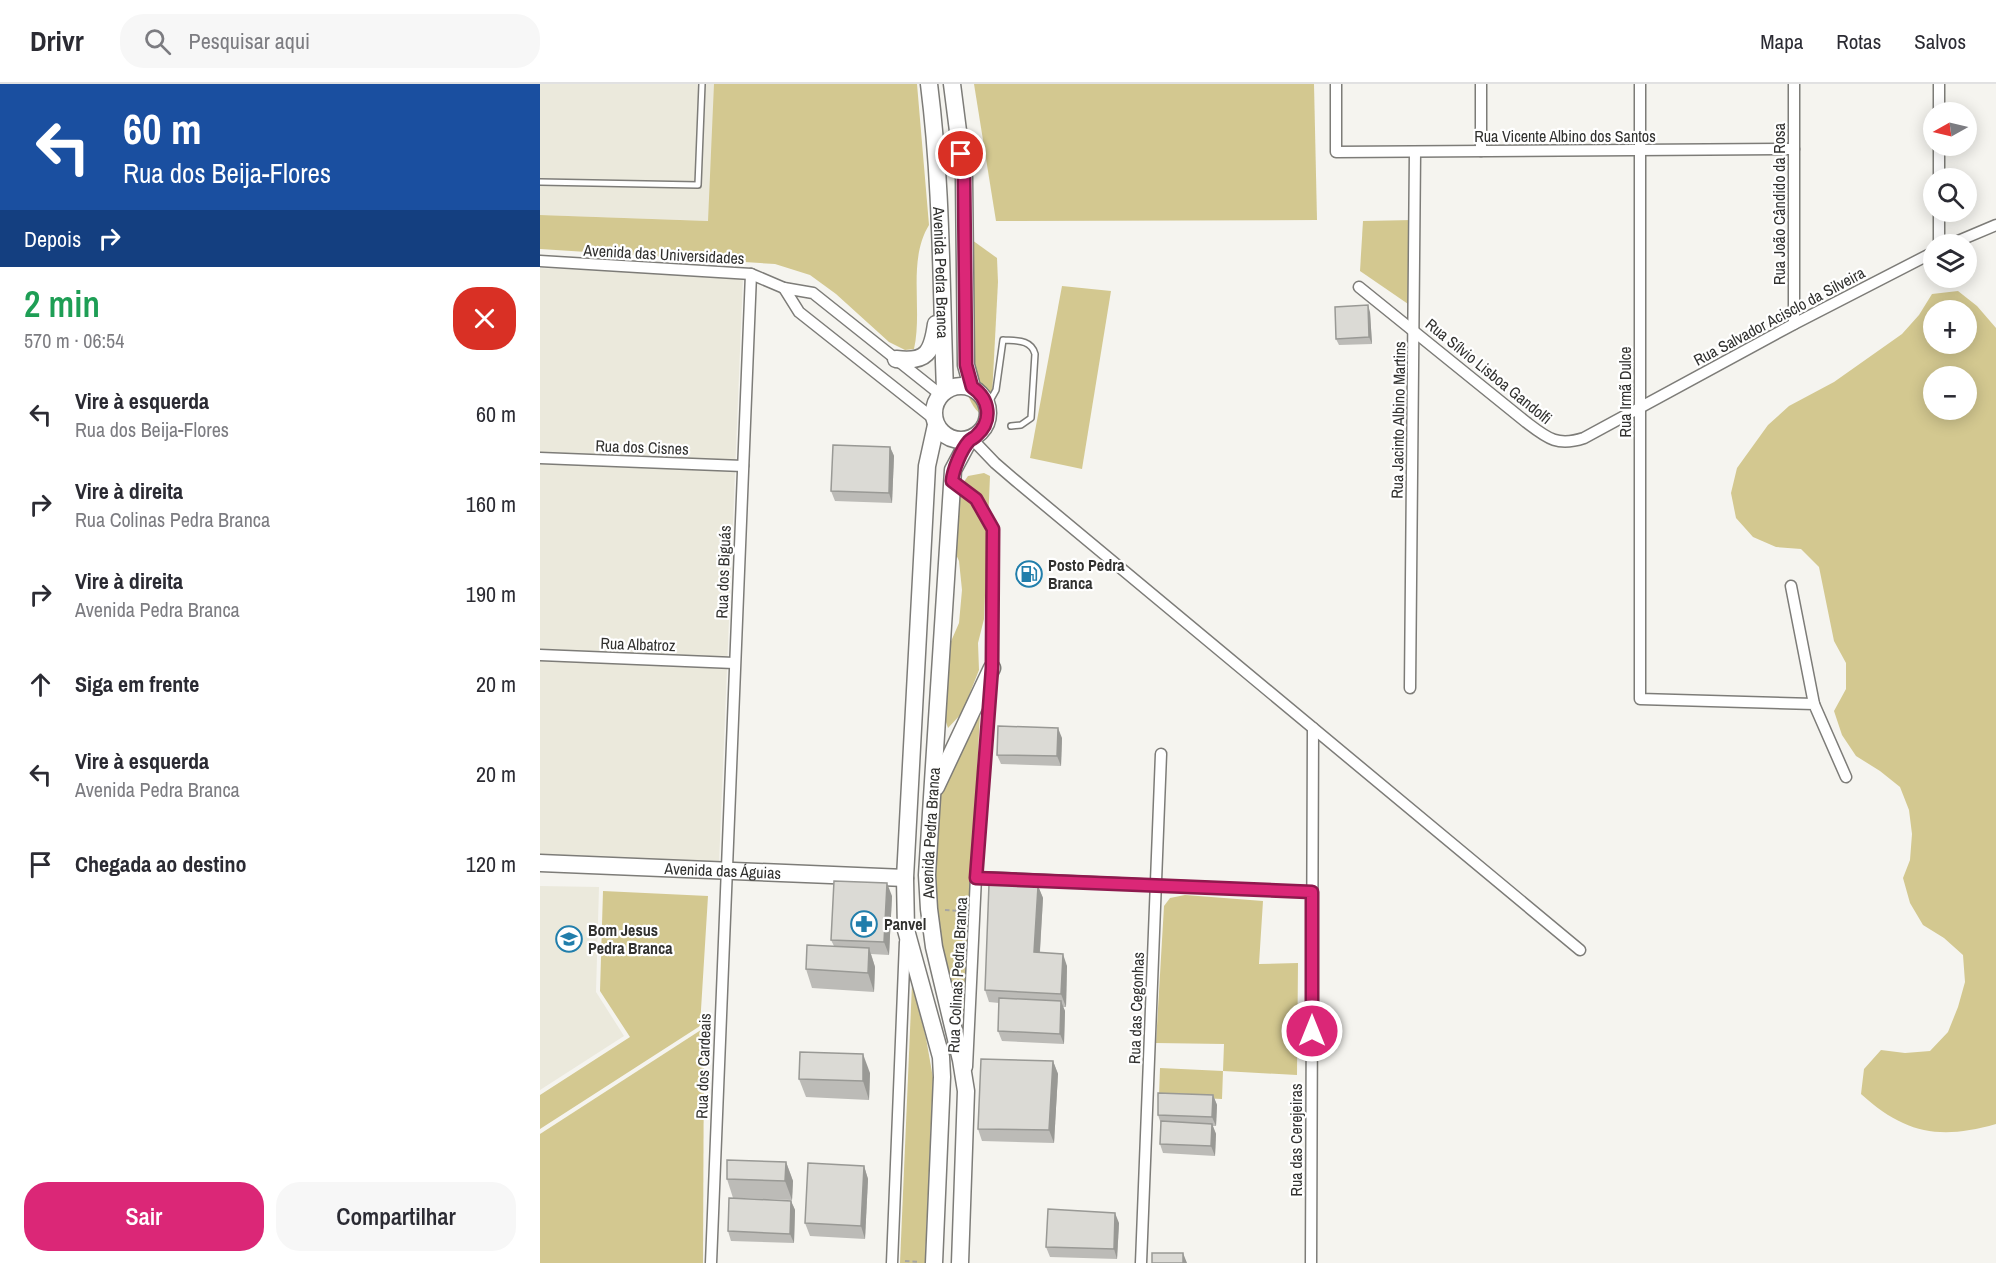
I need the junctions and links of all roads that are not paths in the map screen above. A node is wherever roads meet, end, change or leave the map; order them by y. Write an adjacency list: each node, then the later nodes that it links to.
1 (702, 84): 14 (lane)
2 (929, 84): 20 (main road, Avenida Pedra Branca)
3 (952, 84): 26 (main road, Avenida Pedra Branca)
4 (1336, 84): 13 (street, Rua Vicente Albino dos Santos)
5 (1481, 84): 12 (street)
6 (1640, 84): 11 (street, Rua Irmã Dulce)
7 (1794, 84): 10 (street, Rua João Cândido da Rosa)
8 (1939, 84): 9 (street)
9 (1939, 102)
10 (1794, 149): 11 (street, Rua Vicente Albino dos Santos); 23 (street, Rua João Cândido da Rosa)
11 (1640, 150): 12 (street, Rua Vicente Albino dos Santos); 29 (street, Rua Irmã Dulce)
12 (1481, 151): 13 (street, Rua Vicente Albino dos Santos)
13 (1415, 152): 24 (street, Rua Jacinto Albino Martins)
14 (540, 182)
15 (1996, 225): 16 (street)
16 (1975, 234)
17 (1923, 258): 23 (street, Rua Salvador Acisclo da Silveira)
18 (540, 261): 19 (street, Avenida das Universidades)
19 (752, 274): 22 (street, Avenida das Universidades); 34 (street, Rua dos Biguás)
20 (943, 275): 25 (main road); 27 (main road, Avenida Pedra Branca)
21 (1359, 287): 24 (street, Rua Sílvio Lisboa Gandolfi)
22 (784, 288): 25 (street, Avenida das Universidades); 30 (street)
23 (1794, 324): 29 (street, Rua Salvador Acisclo da Silveira)
24 (1414, 330): 29 (street, Rua Sílvio Lisboa Gandolfi); 40 (street, Rua Jacinto Albino Martins)
25 (896, 359): 27 (street, Avenida das Universidades)
26 (972, 387): 27 (main road); 28 (main road)
27 (943, 393): 30 (main road)
28 (987, 406): 31 (lane); 32 (main road)
29 (1640, 408): 41 (street, Rua Irmã Dulce)
30 (935, 422): 32 (main road); 48 (main road, Avenida Pedra Branca)
31 (1011, 426)
32 (971, 440): 35 (main road, Avenida Pedra Branca); 42 (street)
33 (540, 458): 34 (street, Rua dos Cisnes)
34 (743, 466): 38 (street, Rua dos Biguás)
35 (952, 481): 39 (street, Rua Colinas Pedra Branca); 45 (main road, Avenida Pedra Branca)
36 (1791, 586): 41 (street)
37 (540, 655): 38 (street, Rua Albatroz)
38 (735, 663): 47 (street, Rua dos Biguás)
39 (992, 668): 45 (main road); 49 (street, Rua Colinas Pedra Branca)
40 (1410, 688)
41 (1814, 704): 44 (street)
42 (1313, 728): 51 (street, Rua das Cerejeiras); 53 (street)
43 (1161, 754): 50 (street, Rua das Cegonhas)
44 (1846, 777)
45 (932, 796): 54 (main road, Avenida Pedra Branca)
46 (540, 862): 47 (main road, Avenida das Águias)
47 (726, 870): 48 (main road, Avenida das Águias); 55 (street, Rua dos Cardeais)
48 (905, 878): 52 (main road, Avenida Pedra Branca)
49 (976, 878): 50 (street); 54 (street, Rua Colinas Pedra Branca)
50 (1156, 885): 51 (street); 59 (street, Rua das Cegonhas)
51 (1312, 892): 60 (street, Rua das Cerejeiras)
52 (906, 930): 56 (street, Avenida Pedra Branca); 57 (main road, Avenida Pedra Branca)
53 (1580, 950)
54 (966, 1091): 58 (main road, Avenida Pedra Branca)
55 (711, 1263)
56 (892, 1263)
57 (934, 1263)
58 (960, 1263)
59 (1141, 1263)
60 (1311, 1263)

